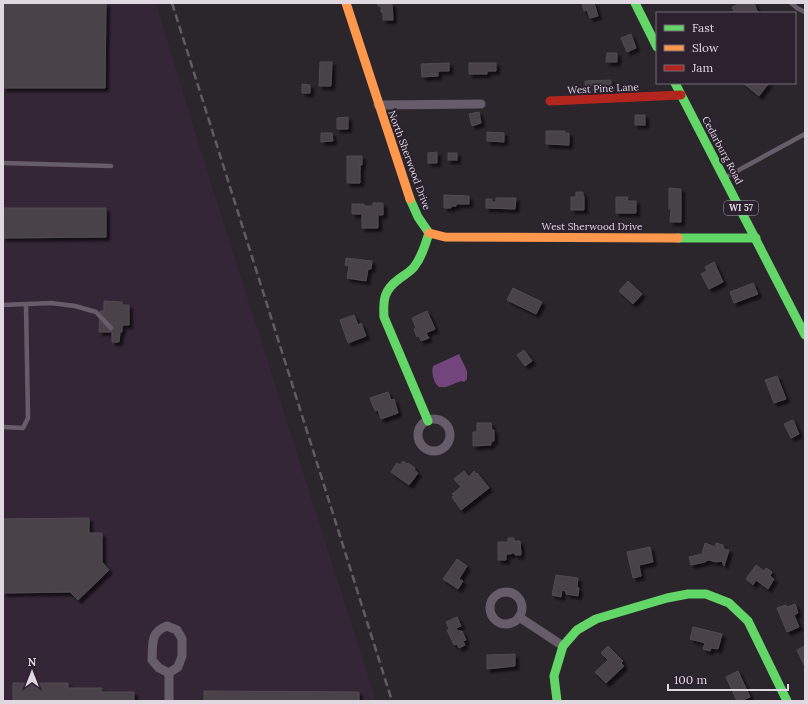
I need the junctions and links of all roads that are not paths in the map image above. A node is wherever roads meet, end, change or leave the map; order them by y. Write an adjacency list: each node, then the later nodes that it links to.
1 (346, 3): 10 (street, North Sherwood Drive)
2 (635, 3): 5 (street)
3 (791, 3): 4 (lane)
4 (805, 12)
5 (656, 45)
6 (676, 84): 7 (street, Cedarburg Road / WI 57)
7 (681, 95): 8 (street, West Pine Lane); 14 (street, Cedarburg Road / WI 57)
8 (550, 101)
9 (481, 104): 10 (street)
10 (378, 105): 15 (street, North Sherwood Drive)
11 (805, 134): 14 (lane)
12 (3, 163): 13 (lane)
13 (111, 166)
14 (725, 178): 16 (street, Cedarburg Road / WI 57)
15 (429, 233): 16 (street, West Sherwood Drive); 21 (street)
16 (756, 238): 20 (street, Cedarburg Road / WI 57)
17 (3, 305): 18 (lane)
18 (26, 305): 19 (lane); 22 (lane)
19 (111, 328)
20 (805, 335)
21 (428, 421)
22 (3, 427)
23 (519, 617): 24 (street)
24 (563, 646): 27 (street); 28 (street)
25 (169, 673): 25 (street); 26 (street)
26 (169, 701)
27 (557, 701)
28 (787, 701)

